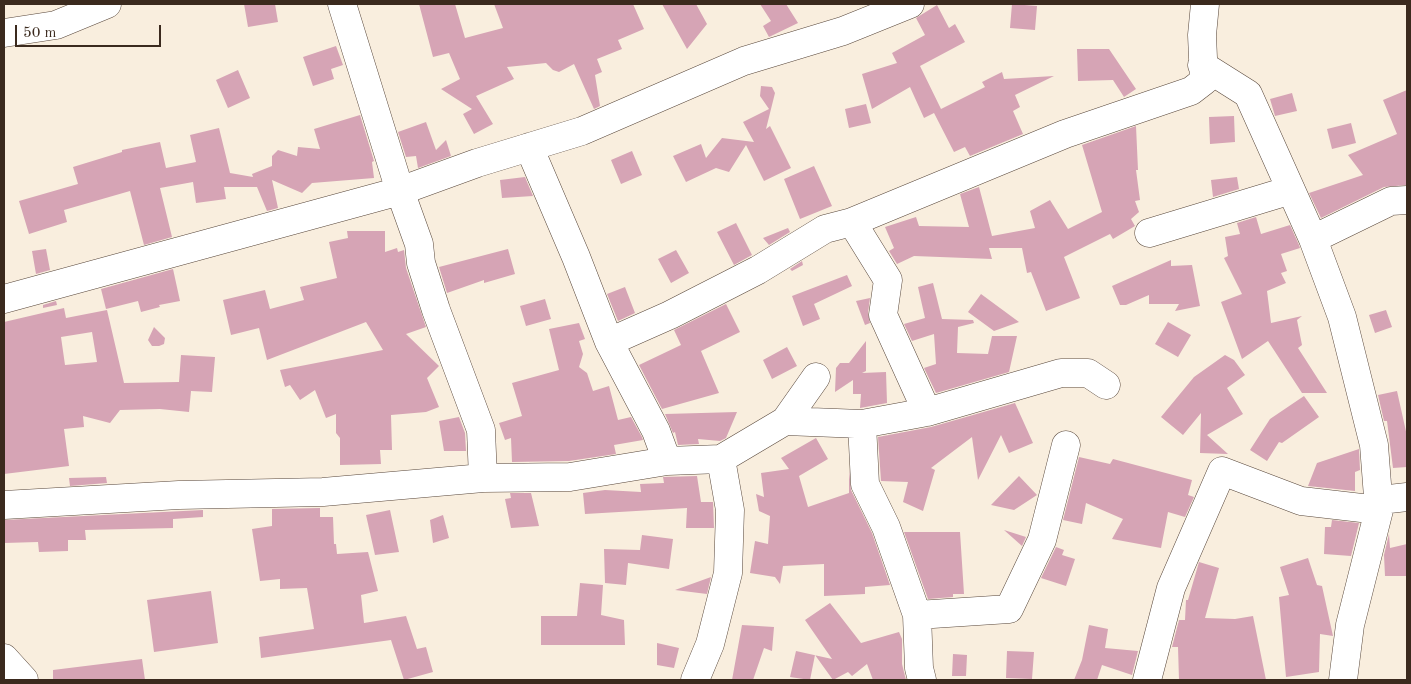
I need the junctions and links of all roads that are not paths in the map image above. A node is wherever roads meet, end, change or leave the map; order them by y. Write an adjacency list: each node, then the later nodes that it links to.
1 (107, 4): 5 (street)
2 (342, 4): 9 (street)
3 (910, 4): 7 (street)
4 (1205, 4): 6 (street)
5 (4, 33)
6 (1202, 65): 8 (street); 11 (street)
7 (529, 147): 9 (street); 15 (street)
8 (1291, 190): 12 (street); 13 (street)
9 (400, 192): 14 (street); 24 (street)
10 (1407, 200): 13 (street)
11 (852, 222): 15 (street); 18 (street)
12 (1149, 233)
13 (1313, 239): 27 (street)
14 (4, 299)
15 (609, 342): 23 (street)
16 (816, 377): 19 (street)
17 (1106, 386): 18 (street)
18 (927, 412): 20 (street)
19 (786, 421): 20 (street); 22 (street)
20 (862, 424): 28 (street)
21 (1066, 445): 28 (street)
22 (721, 459): 23 (street); 31 (street)
23 (667, 461): 24 (street)
24 (484, 478): 26 (street)
25 (1407, 497): 27 (street)
26 (4, 505)
27 (1380, 505): 33 (street); 34 (street)
28 (917, 615): 32 (street)
29 (4, 658): 30 (street)
30 (24, 680)
31 (695, 680)
32 (922, 680)
33 (1147, 680)
34 (1343, 680)

